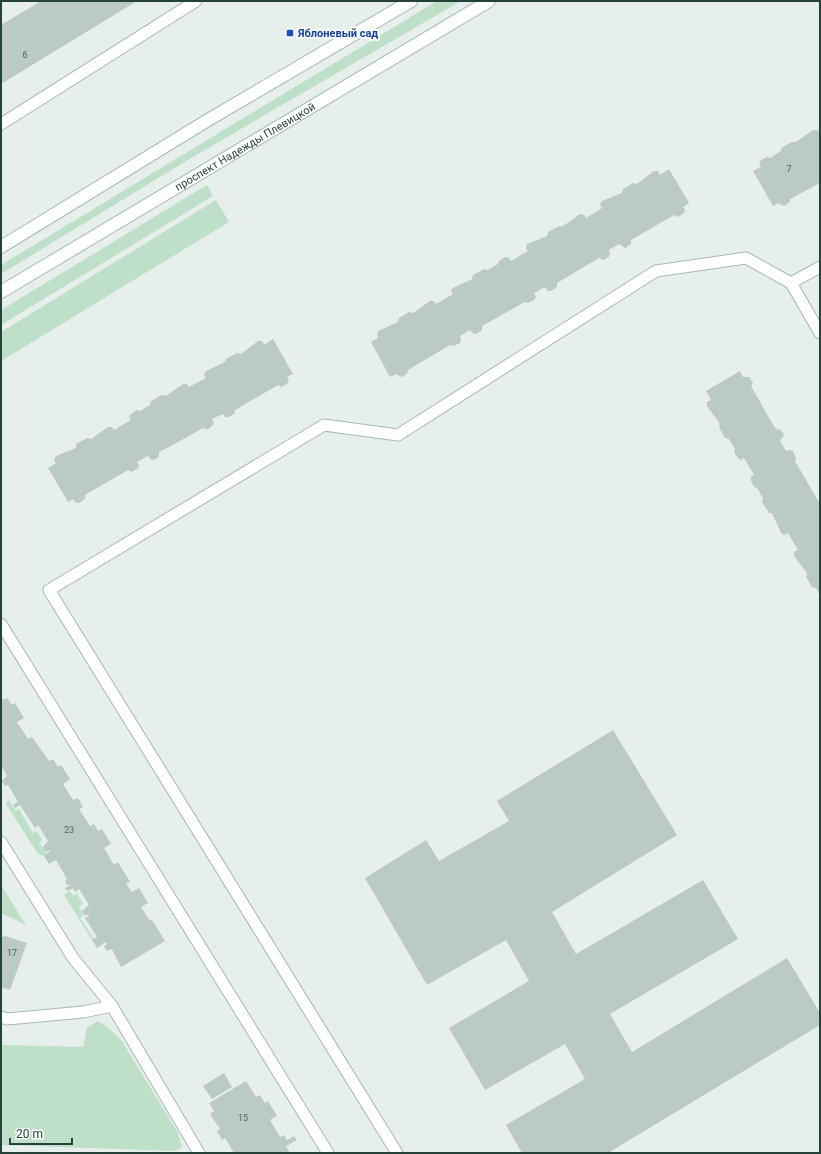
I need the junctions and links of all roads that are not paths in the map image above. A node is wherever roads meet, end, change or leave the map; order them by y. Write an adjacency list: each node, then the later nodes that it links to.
1 (196, 1): 4 (lane)
2 (411, 1): 5 (main road)
3 (489, 1): 8 (main road, проспект Надежды Плевицкой)
4 (1, 124)
5 (1, 247)
6 (820, 266): 7 (lane)
7 (791, 283): 9 (lane); 16 (lane)
8 (1, 292)
9 (820, 333)
10 (1, 624): 15 (lane)
11 (1, 842): 12 (lane)
12 (112, 1006): 13 (lane); 14 (lane)
13 (1, 1017)
14 (199, 1153)
15 (328, 1153)
16 (397, 1153)

